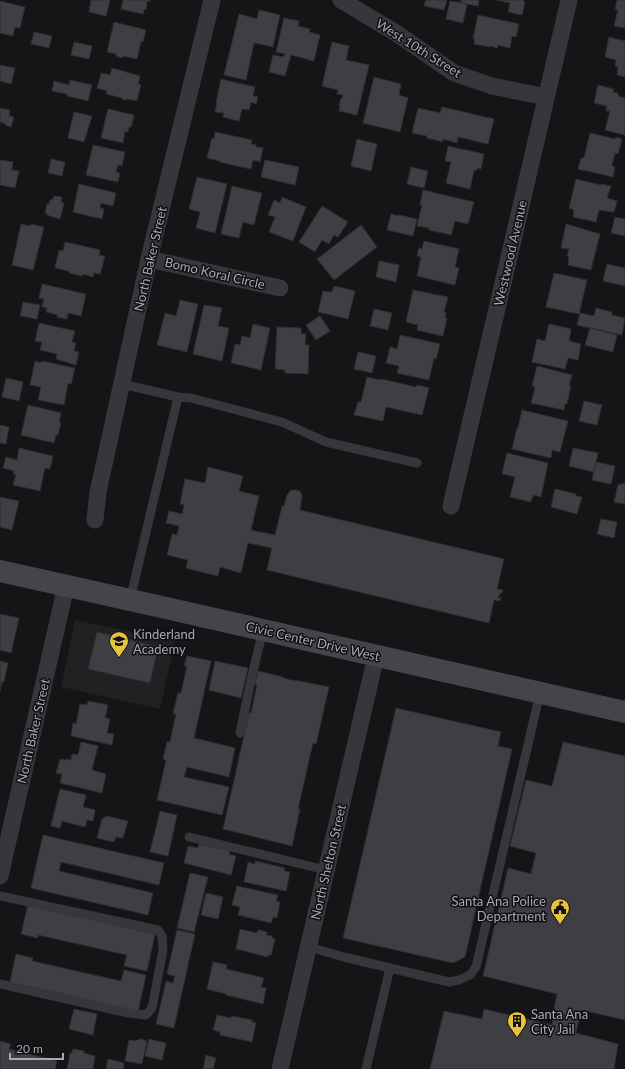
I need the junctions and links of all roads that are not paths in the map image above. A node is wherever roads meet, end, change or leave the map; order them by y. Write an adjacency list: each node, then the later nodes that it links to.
1 (212, 0): 5 (street, North Baker Street)
2 (341, 0): 4 (street, West 10th Street)
3 (569, 0): 4 (street, Westwood Avenue)
4 (546, 97): 10 (street, Westwood Avenue)
5 (149, 259): 6 (street, Bomo Koral Circle); 7 (street, North Baker Street)
6 (280, 288)
7 (122, 384): 8 (lane); 11 (street, North Baker Street)
8 (178, 396): 9 (lane); 14 (lane)
9 (417, 463)
10 (450, 506)
11 (95, 520)
12 (0, 571): 13 (main road, Civic Center Drive West)
13 (66, 586): 14 (main road, Civic Center Drive West); 22 (street, North Baker Street)
14 (130, 600): 15 (main road, Civic Center Drive West)
15 (263, 630): 16 (main road, Civic Center Drive West); 19 (lane)
16 (376, 656): 17 (main road, Civic Center Drive West); 21 (street, North Shelton Street)
17 (540, 693): 18 (main road, Civic Center Drive West); 25 (lane)
18 (625, 712)
19 (240, 733)
20 (189, 837): 21 (lane)
21 (326, 870): 24 (street, North Shelton Street)
22 (0, 876)
23 (0, 896): 26 (lane)
24 (309, 947): 25 (lane); 27 (street, North Shelton Street)
25 (390, 968): 28 (lane)
26 (0, 984)
27 (280, 1069)
28 (366, 1069)

